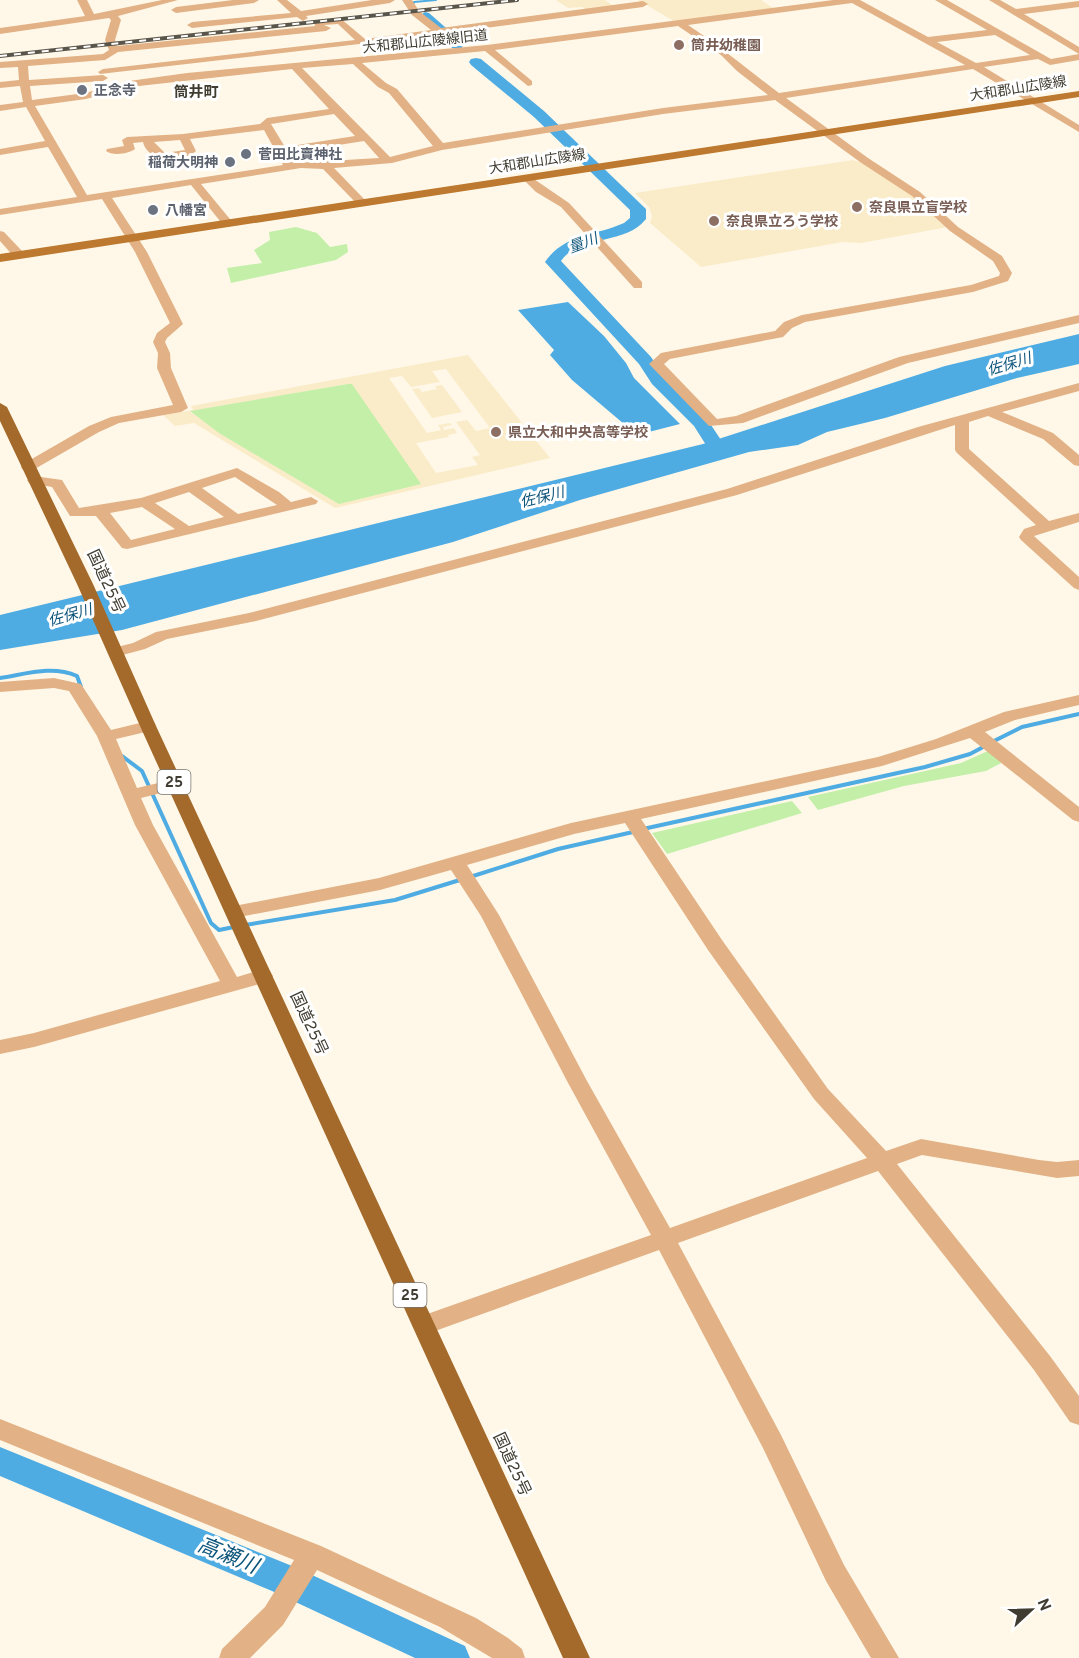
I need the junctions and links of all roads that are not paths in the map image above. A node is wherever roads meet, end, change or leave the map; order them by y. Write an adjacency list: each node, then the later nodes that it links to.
1 (82, 0): 26 (street)
2 (254, 0): 12 (street)
3 (282, 0): 25 (street)
4 (326, 0): 19 (street)
5 (390, 0): 13 (street)
6 (407, 0): 33 (street)
7 (764, 0): 22 (street)
8 (797, 0): 18 (street)
9 (854, 0): 14 (street, 大和郡山広陵線旧道); 39 (street)
10 (940, 0): 28 (street)
11 (994, 0): 23 (street)
12 (242, 1): 20 (street); 27 (street)
13 (369, 1): 19 (street)
14 (831, 1): 18 (street, 大和郡山広陵線旧道)
15 (640, 2): 29 (street); 33 (street)
16 (159, 3): 20 (street); 24 (street)
17 (1079, 4): 23 (street)
18 (806, 6): 22 (street, 大和郡山広陵線旧道)
19 (336, 8): 25 (street)
20 (178, 10): 21 (street)
21 (220, 10)
22 (778, 10): 29 (street, 大和郡山広陵線旧道)
23 (1017, 13): 28 (street); 35 (street)
24 (112, 15): 26 (street); 44 (street)
25 (301, 16): 27 (street)
26 (91, 18): 32 (street)
27 (260, 18): 30 (street)
28 (975, 20): 34 (street)
29 (678, 24): 43 (street, 大和郡山広陵線旧道); 64 (street)
30 (192, 25)
31 (398, 26): 37 (street)
32 (0, 31)
33 (442, 31): 37 (street); 46 (street)
34 (995, 32): 39 (street); 41 (street)
35 (1048, 33): 41 (street); 47 (street)
36 (248, 36): 40 (street); 44 (street); 48 (street)
37 (408, 36): 40 (street)
38 (308, 38): 42 (street)
39 (927, 40): 56 (street)
40 (363, 42): 42 (street)
41 (1013, 42): 49 (street)
42 (334, 45): 45 (street)
43 (487, 48): 46 (street, 大和郡山広陵線旧道); 60 (street)
44 (115, 50): 50 (street)
45 (291, 50): 48 (street); 55 (street)
46 (463, 51): 53 (street, 大和郡山広陵線旧道)
47 (1079, 51)
48 (236, 56): 58 (street)
49 (1040, 56): 51 (street); 56 (street)
50 (105, 57): 52 (street); 58 (street)
51 (1079, 57)
52 (23, 62): 54 (street); 59 (street)
53 (356, 62): 55 (street, 大和郡山広陵線旧道); 76 (street)
54 (0, 65)
55 (307, 66): 57 (street, 大和郡山広陵線旧道)
56 (975, 66): 64 (street); 65 (street)
57 (295, 67): 62 (street, 大和郡山広陵線旧道); 68 (street)
58 (103, 75): 59 (street); 62 (street)
59 (24, 82): 61 (street); 66 (street)
60 (528, 83)
61 (0, 85)
62 (113, 89): 66 (street, 大和郡山広陵線旧道)
63 (1079, 94): 65 (main road, 大和郡山広陵線)
64 (777, 95): 71 (street); 76 (street)
65 (1033, 101): 70 (street); 71 (main road, 大和郡山広陵線)
66 (29, 104): 67 (street, 大和郡山広陵線旧道); 75 (street)
67 (0, 108)
68 (334, 111): 69 (street); 74 (street)
69 (267, 126): 72 (street); 78 (street)
70 (1079, 129)
71 (827, 132): 83 (main road, 大和郡山広陵線); 95 (street)
72 (183, 137): 73 (street); 73 (street)
73 (153, 138): 77 (street)
74 (363, 138): 78 (street); 80 (street)
75 (52, 144): 79 (street); 86 (street)
76 (440, 147): 80 (street)
77 (111, 151)
78 (282, 151): 81 (street)
79 (0, 152)
80 (386, 159): 82 (street)
81 (293, 165): 82 (street); 84 (street)
82 (327, 166): 87 (street)
83 (528, 178): 87 (main road, 大和郡山広陵線); 94 (street)
84 (194, 182): 85 (street); 89 (street)
85 (105, 195): 86 (street); 91 (street)
86 (84, 199): 88 (street)
87 (362, 203): 89 (main road, 大和郡山広陵線)
88 (0, 212)
89 (228, 224): 91 (main road, 大和郡山広陵線)
90 (0, 234): 92 (street)
91 (132, 238): 92 (main road, 大和郡山広陵線); 103 (street)
92 (19, 255): 93 (main road, 大和郡山広陵線)
93 (0, 258)
94 (638, 285)
95 (1079, 319)
96 (1079, 387): 98 (street)
97 (0, 407): 103 (highway, 国道25号 / 25)
98 (988, 412): 99 (street); 100 (street)
99 (962, 419): 113 (street); 116 (street)
100 (1079, 462)
101 (253, 466): 102 (street)
102 (237, 472): 105 (street); 109 (street)
103 (31, 474): 110 (street); 116 (highway, 国道25号 / 25)
104 (152, 481): 106 (street)
105 (191, 487): 106 (street); 112 (street)
106 (162, 496): 108 (street)
107 (311, 501): 109 (street)
108 (144, 502): 110 (street); 114 (street)
109 (287, 506): 112 (street)
110 (100, 511): 114 (street)
111 (1079, 517): 113 (street)
112 (234, 518): 114 (street)
113 (1046, 527): 115 (street)
114 (186, 530)
115 (1079, 585)
116 (113, 646): 119 (highway, 国道25号 / 25)
117 (0, 687): 121 (street)
118 (1079, 700): 120 (street)
119 (148, 726): 121 (street); 122 (highway, 国道25号 / 25)
120 (972, 731): 124 (street); 125 (street)
121 (106, 736): 123 (street)
122 (175, 784): 123 (street); 127 (highway, 国道25号 / 25)
123 (131, 795): 129 (street)
124 (630, 816): 126 (street); 131 (street)
125 (1079, 816)
126 (456, 863): 127 (street); 133 (street)
127 (238, 921): 128 (highway, 国道25号 / 25)
128 (263, 976): 129 (street); 134 (highway, 国道25号 / 25)
129 (231, 984): 130 (street)
130 (0, 1047)
131 (882, 1160): 132 (street); 133 (street); 135 (street)
132 (1079, 1168)
133 (665, 1240): 134 (street); 141 (street)
134 (424, 1325): 140 (highway, 国道25号 / 25)
135 (1079, 1415)
136 (0, 1429): 137 (street)
137 (310, 1557): 138 (street); 139 (street)
138 (232, 1658)
139 (513, 1658)
140 (577, 1658)
141 (886, 1658)

